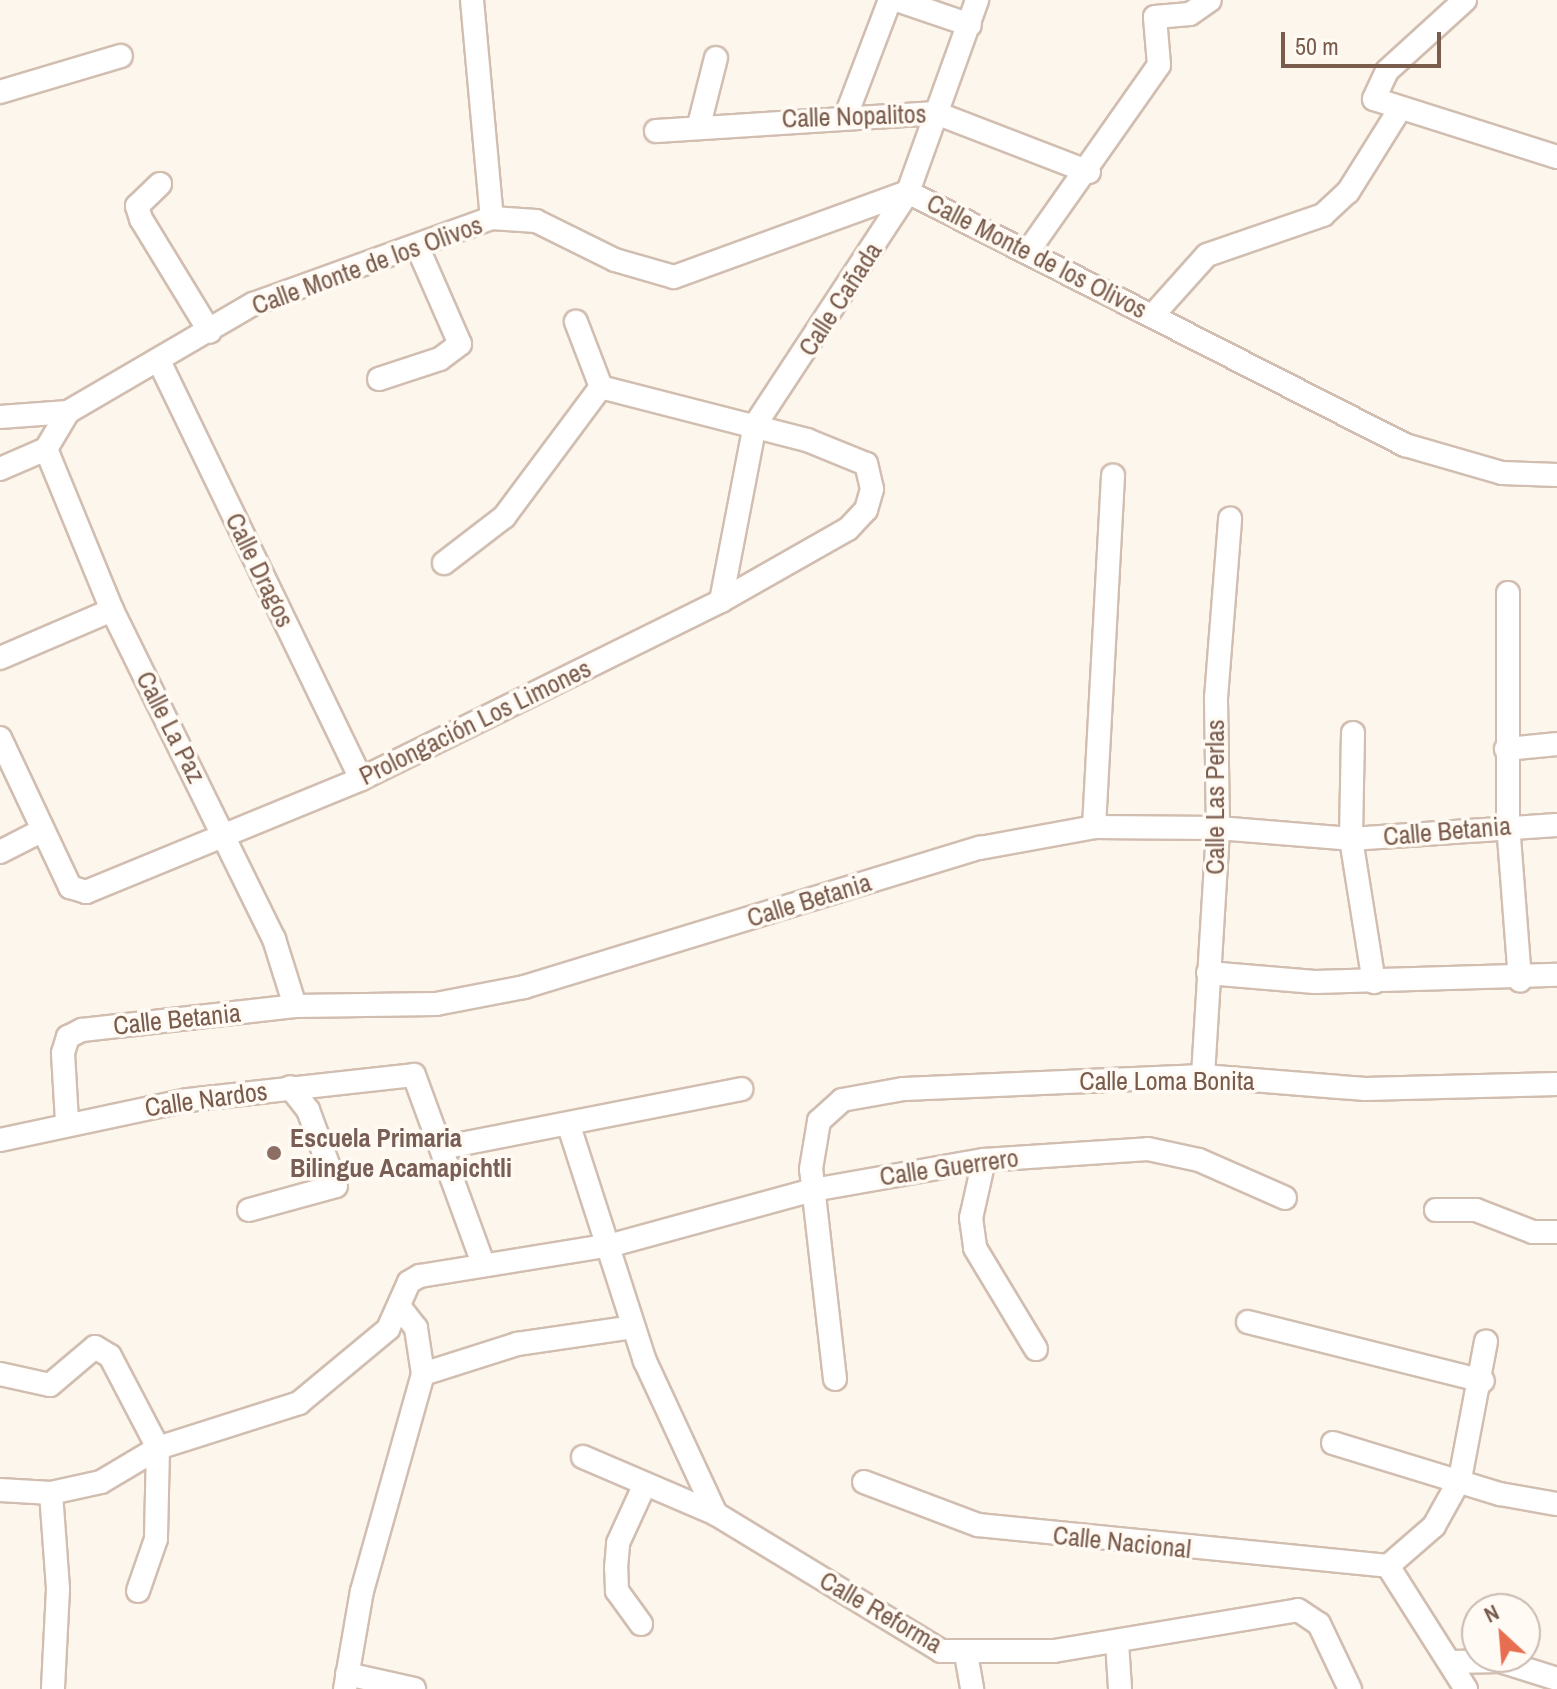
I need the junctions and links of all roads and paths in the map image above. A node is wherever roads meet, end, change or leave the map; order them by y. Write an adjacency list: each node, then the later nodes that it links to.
1 (472, 0): 20 (street)
2 (890, 0): 12 (street)
3 (897, 0): 7 (street)
4 (977, 0): 7 (street, Calle Cañada)
5 (1210, 0): 17 (street)
6 (1465, 0): 11 (street)
7 (970, 25): 13 (street, Calle Cañada)
8 (121, 56): 10 (street)
9 (716, 58): 14 (street)
10 (0, 92)
11 (1398, 112): 16 (street); 23 (street)
12 (847, 113): 13 (street, Calle Nopalitos); 14 (street, Calle Nopalitos)
13 (936, 113): 17 (street, Calle Nopalitos); 19 (street, Calle Cañada)
14 (699, 125): 15 (street, Calle Nopalitos)
15 (656, 131)
16 (1557, 157)
17 (1089, 172): 22 (street)
18 (160, 184): 25 (street)
19 (908, 192): 20 (street, Calle Monte de los Olivos); 22 (street, Calle Monte de los Olivos); 31 (street, Calle Cañada)
20 (492, 218): 21 (street, Calle Monte de los Olivos)
21 (417, 246): 25 (street, Calle Monte de los Olivos); 27 (street)
22 (1029, 250): 23 (street, Calle Monte de los Olivos)
23 (1154, 314): 34 (street, Calle Monte de los Olivos)
24 (576, 322): 28 (street)
25 (210, 332): 26 (street, Calle Monte de los Olivos)
26 (159, 361): 29 (street, Calle Monte de los Olivos); 46 (street, Calle Dragos)
27 (379, 379)
28 (601, 387): 31 (street); 37 (street)
29 (68, 412): 30 (street); 32 (street, Calle Monte de los Olivos)
30 (0, 417)
31 (755, 425): 39 (street, Calle Cañada); 39 (street, Prolongación Los Limones)
32 (46, 449): 33 (street); 40 (street, Calle La Paz)
33 (0, 469)
34 (1557, 475)
35 (1113, 476): 49 (street)
36 (1230, 519): 50 (street, Calle Las Perlas)
37 (444, 563)
38 (1508, 593): 45 (street)
39 (721, 601): 46 (street, Prolongación Los Limones)
40 (112, 610): 41 (street); 52 (street, Calle La Paz)
41 (0, 658)
42 (1353, 733): 53 (street)
43 (0, 738): 51 (street)
44 (1557, 744): 45 (street)
45 (1506, 749): 47 (street)
46 (361, 779): 52 (street, Prolongación Los Limones)
47 (1508, 824): 48 (street, Calle Betania); 53 (street, Calle Betania); 56 (street)
48 (1557, 825)
49 (1094, 827): 50 (street, Calle Betania); 59 (street, Calle Betania)
50 (1218, 828): 53 (street, Calle Betania); 55 (street, Calle Las Perlas)
51 (43, 830): 52 (street, Prolongación Los Limones); 54 (street)
52 (225, 834): 59 (street, Calle La Paz)
53 (1351, 839): 57 (street)
54 (0, 852)
55 (1208, 973): 57 (street); 60 (street, Calle Las Perlas)
56 (1520, 981): 57 (street); 58 (street)
57 (1374, 982)
58 (1556, 982)
59 (295, 1006): 64 (street, Calle Betania)
60 (1203, 1076): 61 (street, Calle Loma Bonita); 69 (street, Calle Loma Bonita)
61 (1557, 1084)
62 (290, 1087): 64 (street, Calle Nardos); 67 (street, Calle Nardos); 71 (street)
63 (741, 1089): 65 (street)
64 (67, 1121): 66 (street, Calle Nardos)
65 (569, 1126): 67 (street); 74 (street)
66 (0, 1140)
67 (446, 1147): 75 (street)
68 (984, 1160): 69 (street, Calle Guerrero); 70 (street, Calle Guerrero); 80 (street)
69 (813, 1190): 74 (street, Calle Guerrero); 83 (street)
70 (1285, 1198)
71 (249, 1210)
72 (1436, 1210): 73 (street)
73 (1557, 1232)
74 (612, 1245): 75 (street, Calle Guerrero); 78 (street)
75 (483, 1264): 76 (street, Calle Guerrero)
76 (401, 1309): 82 (street); 86 (street)
77 (1248, 1322): 84 (street)
78 (633, 1327): 82 (street); 94 (street)
79 (1486, 1341): 84 (street)
80 (1036, 1349)
81 (0, 1374): 86 (street)
82 (423, 1374): 102 (street)
83 (835, 1379)
84 (1483, 1381): 88 (street)
85 (1333, 1443): 88 (street)
86 (158, 1448): 92 (street); 96 (street)
87 (583, 1457): 90 (street, Calle Reforma)
88 (1460, 1479): 93 (street); 95 (street)
89 (864, 1482): 95 (street, Calle Nacional)
90 (645, 1484): 94 (street, Calle Reforma); 97 (street)
91 (0, 1490): 92 (street)
92 (51, 1493): 103 (street)
93 (1557, 1504)
94 (716, 1514): 99 (street, Calle Reforma)
95 (1388, 1566): 100 (street)
96 (138, 1591)
97 (641, 1624)
98 (1117, 1642): 99 (street, Calle Reforma); 106 (street); 107 (street, Calle Reforma)
99 (966, 1654): 105 (street)
100 (1452, 1662): 101 (street); 108 (street)
101 (1557, 1679)
102 (346, 1682): 104 (street)
103 (53, 1689)
104 (414, 1689)
105 (972, 1689)
106 (1120, 1689)
107 (1350, 1689)
108 (1466, 1689)

